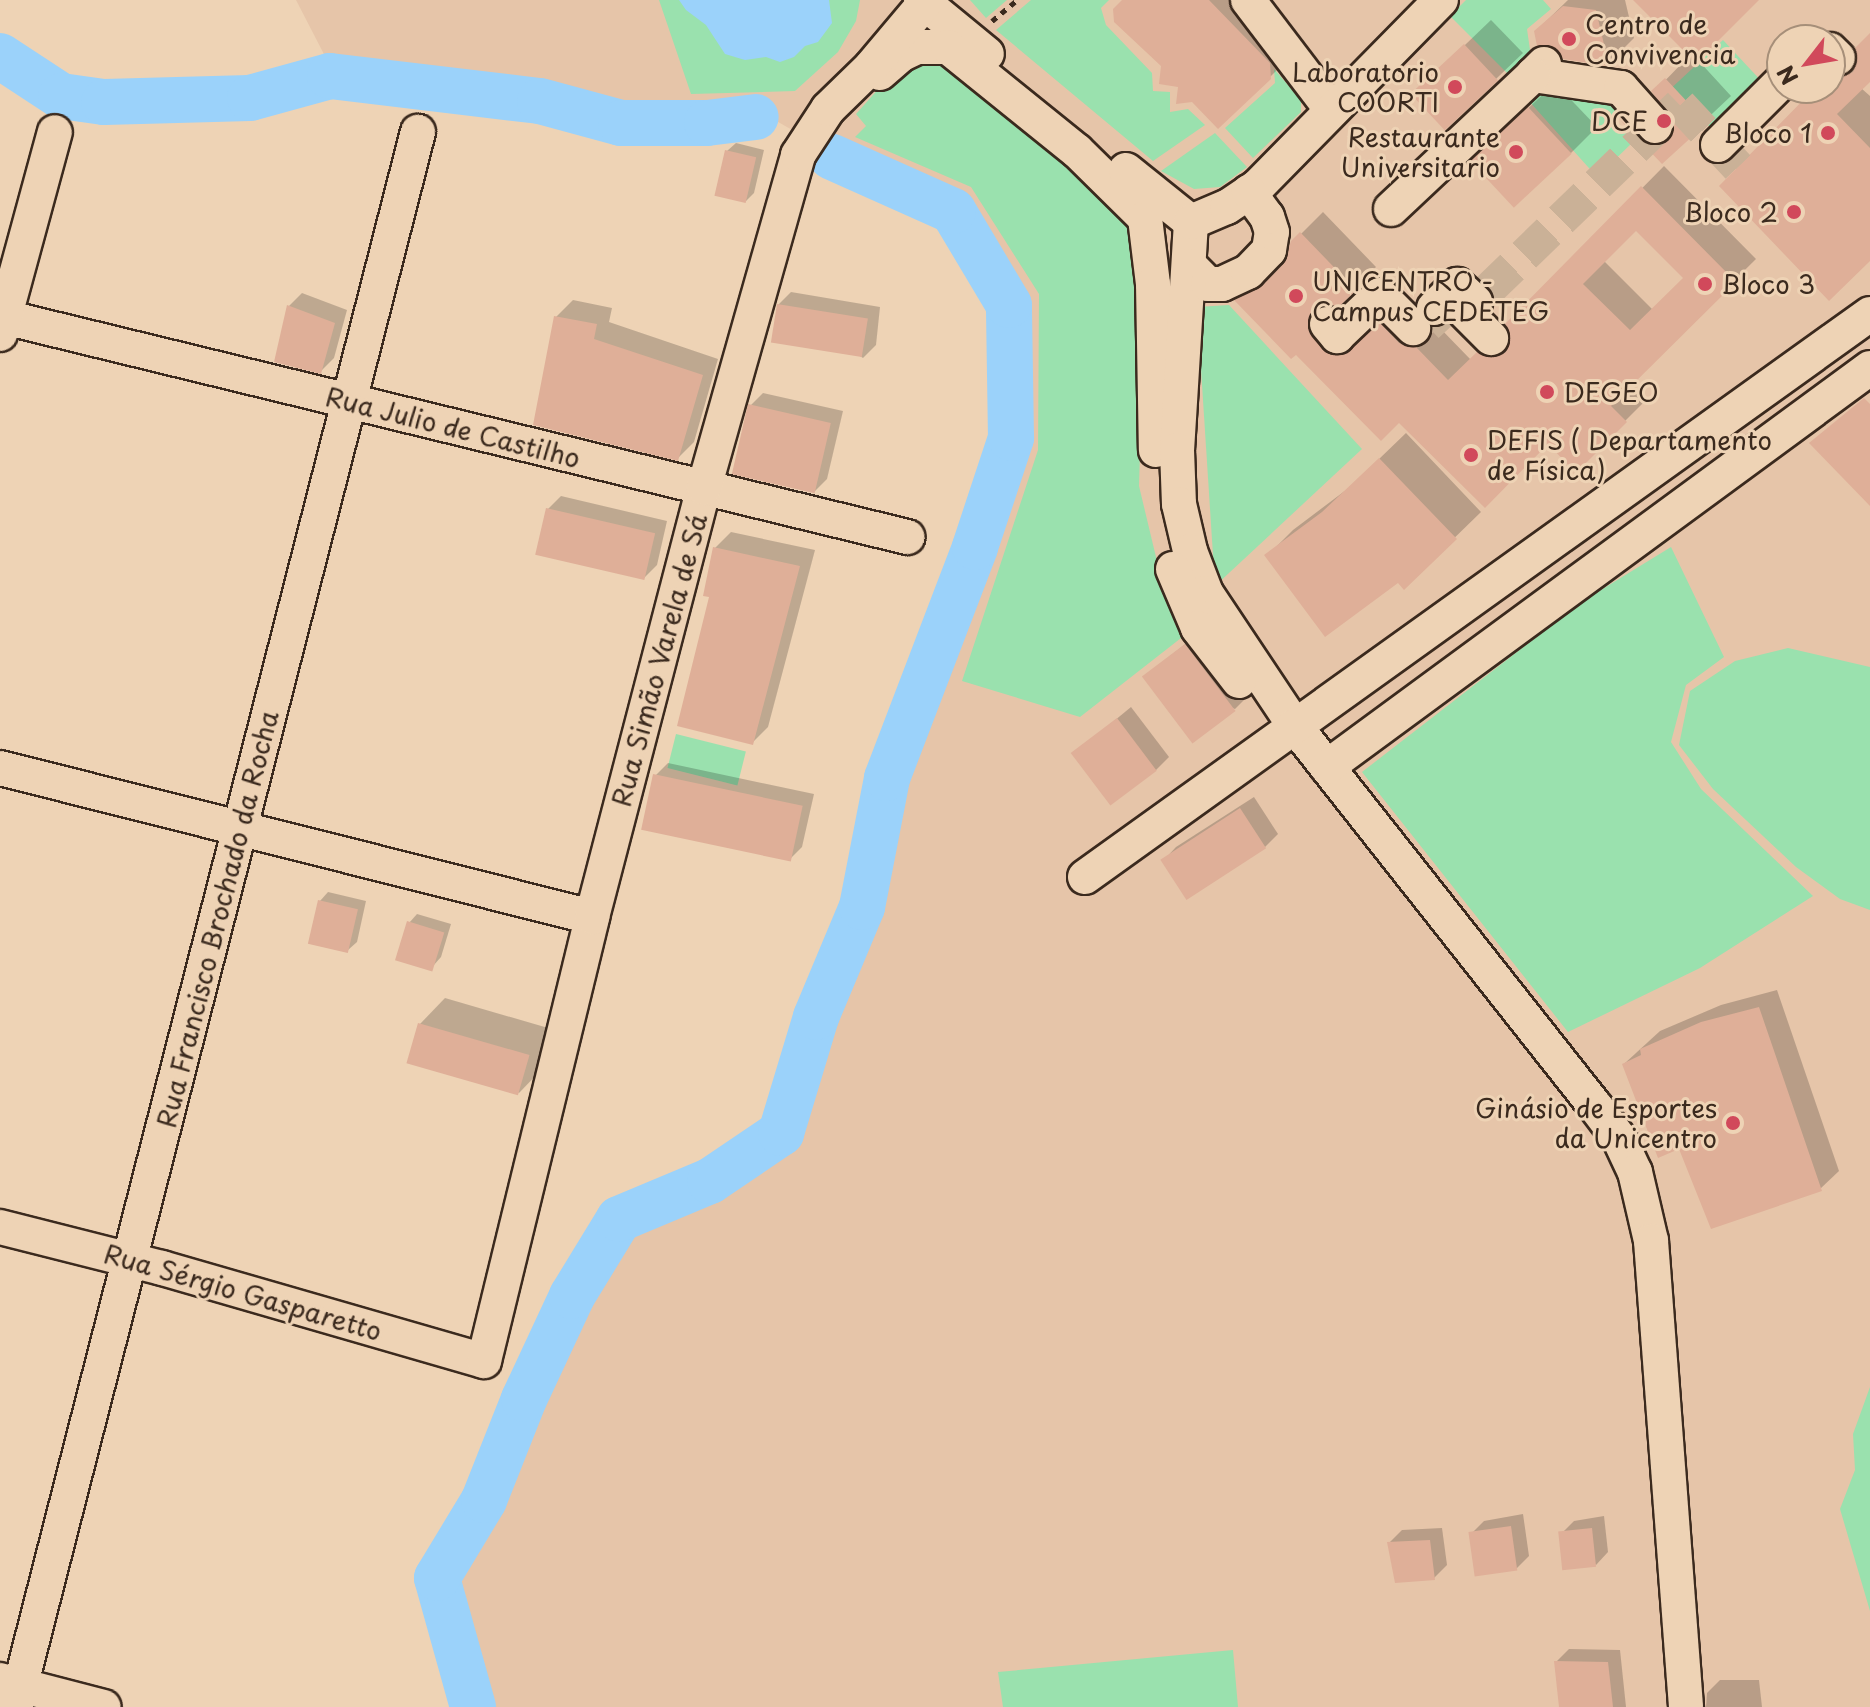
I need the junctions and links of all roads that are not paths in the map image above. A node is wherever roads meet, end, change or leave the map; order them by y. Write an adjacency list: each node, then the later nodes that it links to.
1 (1248, 0): 5 (street)
2 (1441, 0): 5 (street)
3 (922, 2): 13 (street); 21 (street, Rua Simão Varela de Sá)
4 (1766, 97): 10 (street)
5 (1331, 109): 11 (street)
6 (1655, 126): 12 (street)
7 (55, 132): 16 (street)
8 (418, 132): 20 (street, Rua Francisco Brochado da Rocha)
9 (825, 132): 23 (street)
10 (1718, 145)
11 (1249, 192): 13 (street); 14 (street)
12 (1391, 209)
13 (1191, 222): 14 (street)
14 (1190, 266): 23 (street)
15 (1870, 314): 23 (street)
16 (1, 323): 20 (street, Rua Julio de Castilho)
17 (1327, 324): 18 (street)
18 (1491, 338)
19 (1870, 368): 24 (street)
20 (349, 401): 21 (street, Rua Julio de Castilho); 26 (street, Rua Francisco Brochado da Rocha)
21 (704, 488): 22 (street, Rua Julio de Castilho); 28 (street, Rua Simão Varela de Sá)
22 (907, 537)
23 (1287, 730): 24 (street); 27 (street)
24 (1327, 767): 34 (street)
25 (0, 768): 26 (street)
26 (240, 828): 28 (street); 30 (street, Rua Francisco Brochado da Rocha)
27 (1085, 877)
28 (592, 917): 31 (street, Rua Simão Varela de Sá)
29 (0, 1227): 30 (street, Rua Sérgio Gasparetto)
30 (129, 1260): 31 (street, Rua Sérgio Gasparetto); 32 (street, Rua Francisco Brochado da Rocha)
31 (484, 1361)
32 (12, 1690): 33 (street)
33 (104, 1707)
34 (1686, 1707)

